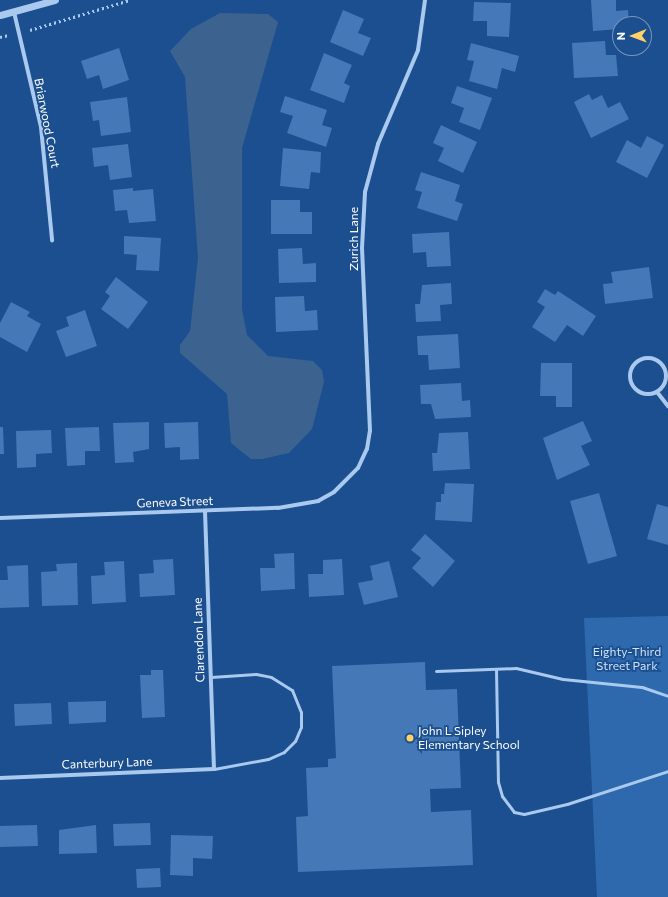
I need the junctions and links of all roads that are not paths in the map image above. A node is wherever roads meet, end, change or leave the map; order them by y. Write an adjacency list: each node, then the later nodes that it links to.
1 (55, 0): 3 (street)
2 (426, 0): 8 (street, Zurich Lane)
3 (14, 12): 4 (street); 5 (street, Briarwood Court)
4 (0, 15)
5 (52, 240)
6 (657, 392): 6 (street); 7 (street)
7 (668, 406)
8 (346, 483): 9 (street, Geneva Street)
9 (206, 511): 10 (street, Geneva Street); 13 (street, Clarendon Lane)
10 (0, 518)
11 (496, 669): 12 (lane); 14 (lane); 16 (lane)
12 (436, 671)
13 (210, 677): 15 (street, Clarendon Lane); 15 (lane)
14 (668, 696)
15 (214, 769): 17 (street, Canterbury Lane)
16 (668, 771)
17 (0, 778)

